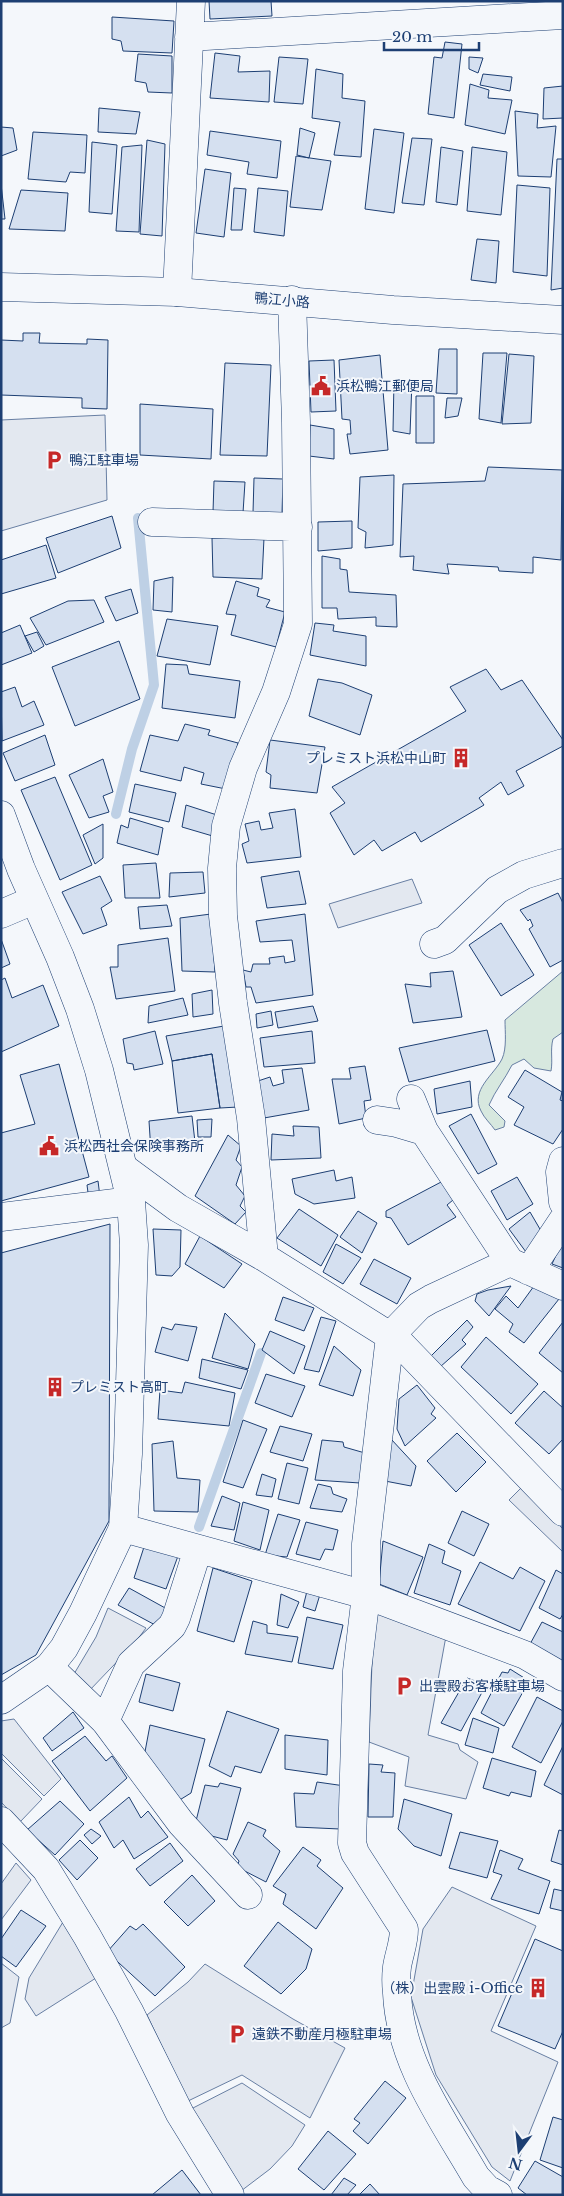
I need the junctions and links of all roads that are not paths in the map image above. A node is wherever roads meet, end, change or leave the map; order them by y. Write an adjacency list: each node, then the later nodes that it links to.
1 (191, 1): 3 (street)
2 (563, 15): 3 (street)
3 (189, 37): 5 (street)
4 (1, 287): 5 (street, 鴨江小路)
5 (177, 292): 6 (street, 鴨江小路)
6 (292, 300): 7 (street, 鴨江小路); 9 (street)
7 (563, 320)
8 (152, 522): 9 (street)
9 (298, 527): 24 (street)
10 (1, 815): 12 (street)
11 (563, 863): 14 (street)
12 (34, 900): 13 (street); 19 (street)
13 (1, 914)
14 (434, 944)
15 (411, 1099): 17 (street)
16 (378, 1120): 17 (street)
17 (424, 1131): 25 (street)
18 (563, 1162): 21 (street)
19 (125, 1169): 20 (street); 24 (street)
20 (132, 1201): 22 (street); 29 (street)
21 (563, 1202)
22 (1, 1217)
23 (563, 1220): 25 (street)
24 (264, 1257): 27 (street)
25 (519, 1266): 26 (street); 27 (street)
26 (563, 1286)
27 (390, 1336): 28 (street); 31 (street)
28 (563, 1512)
29 (123, 1528): 30 (street); 32 (street)
30 (198, 1549): 31 (street); 35 (street)
31 (366, 1595): 33 (street); 39 (street)
32 (49, 1667): 34 (street); 35 (street)
33 (563, 1677)
34 (1, 1700)
35 (105, 1721): 37 (street)
36 (1, 1821): 38 (street)
37 (248, 1895)
38 (230, 2195)
39 (498, 2195)

